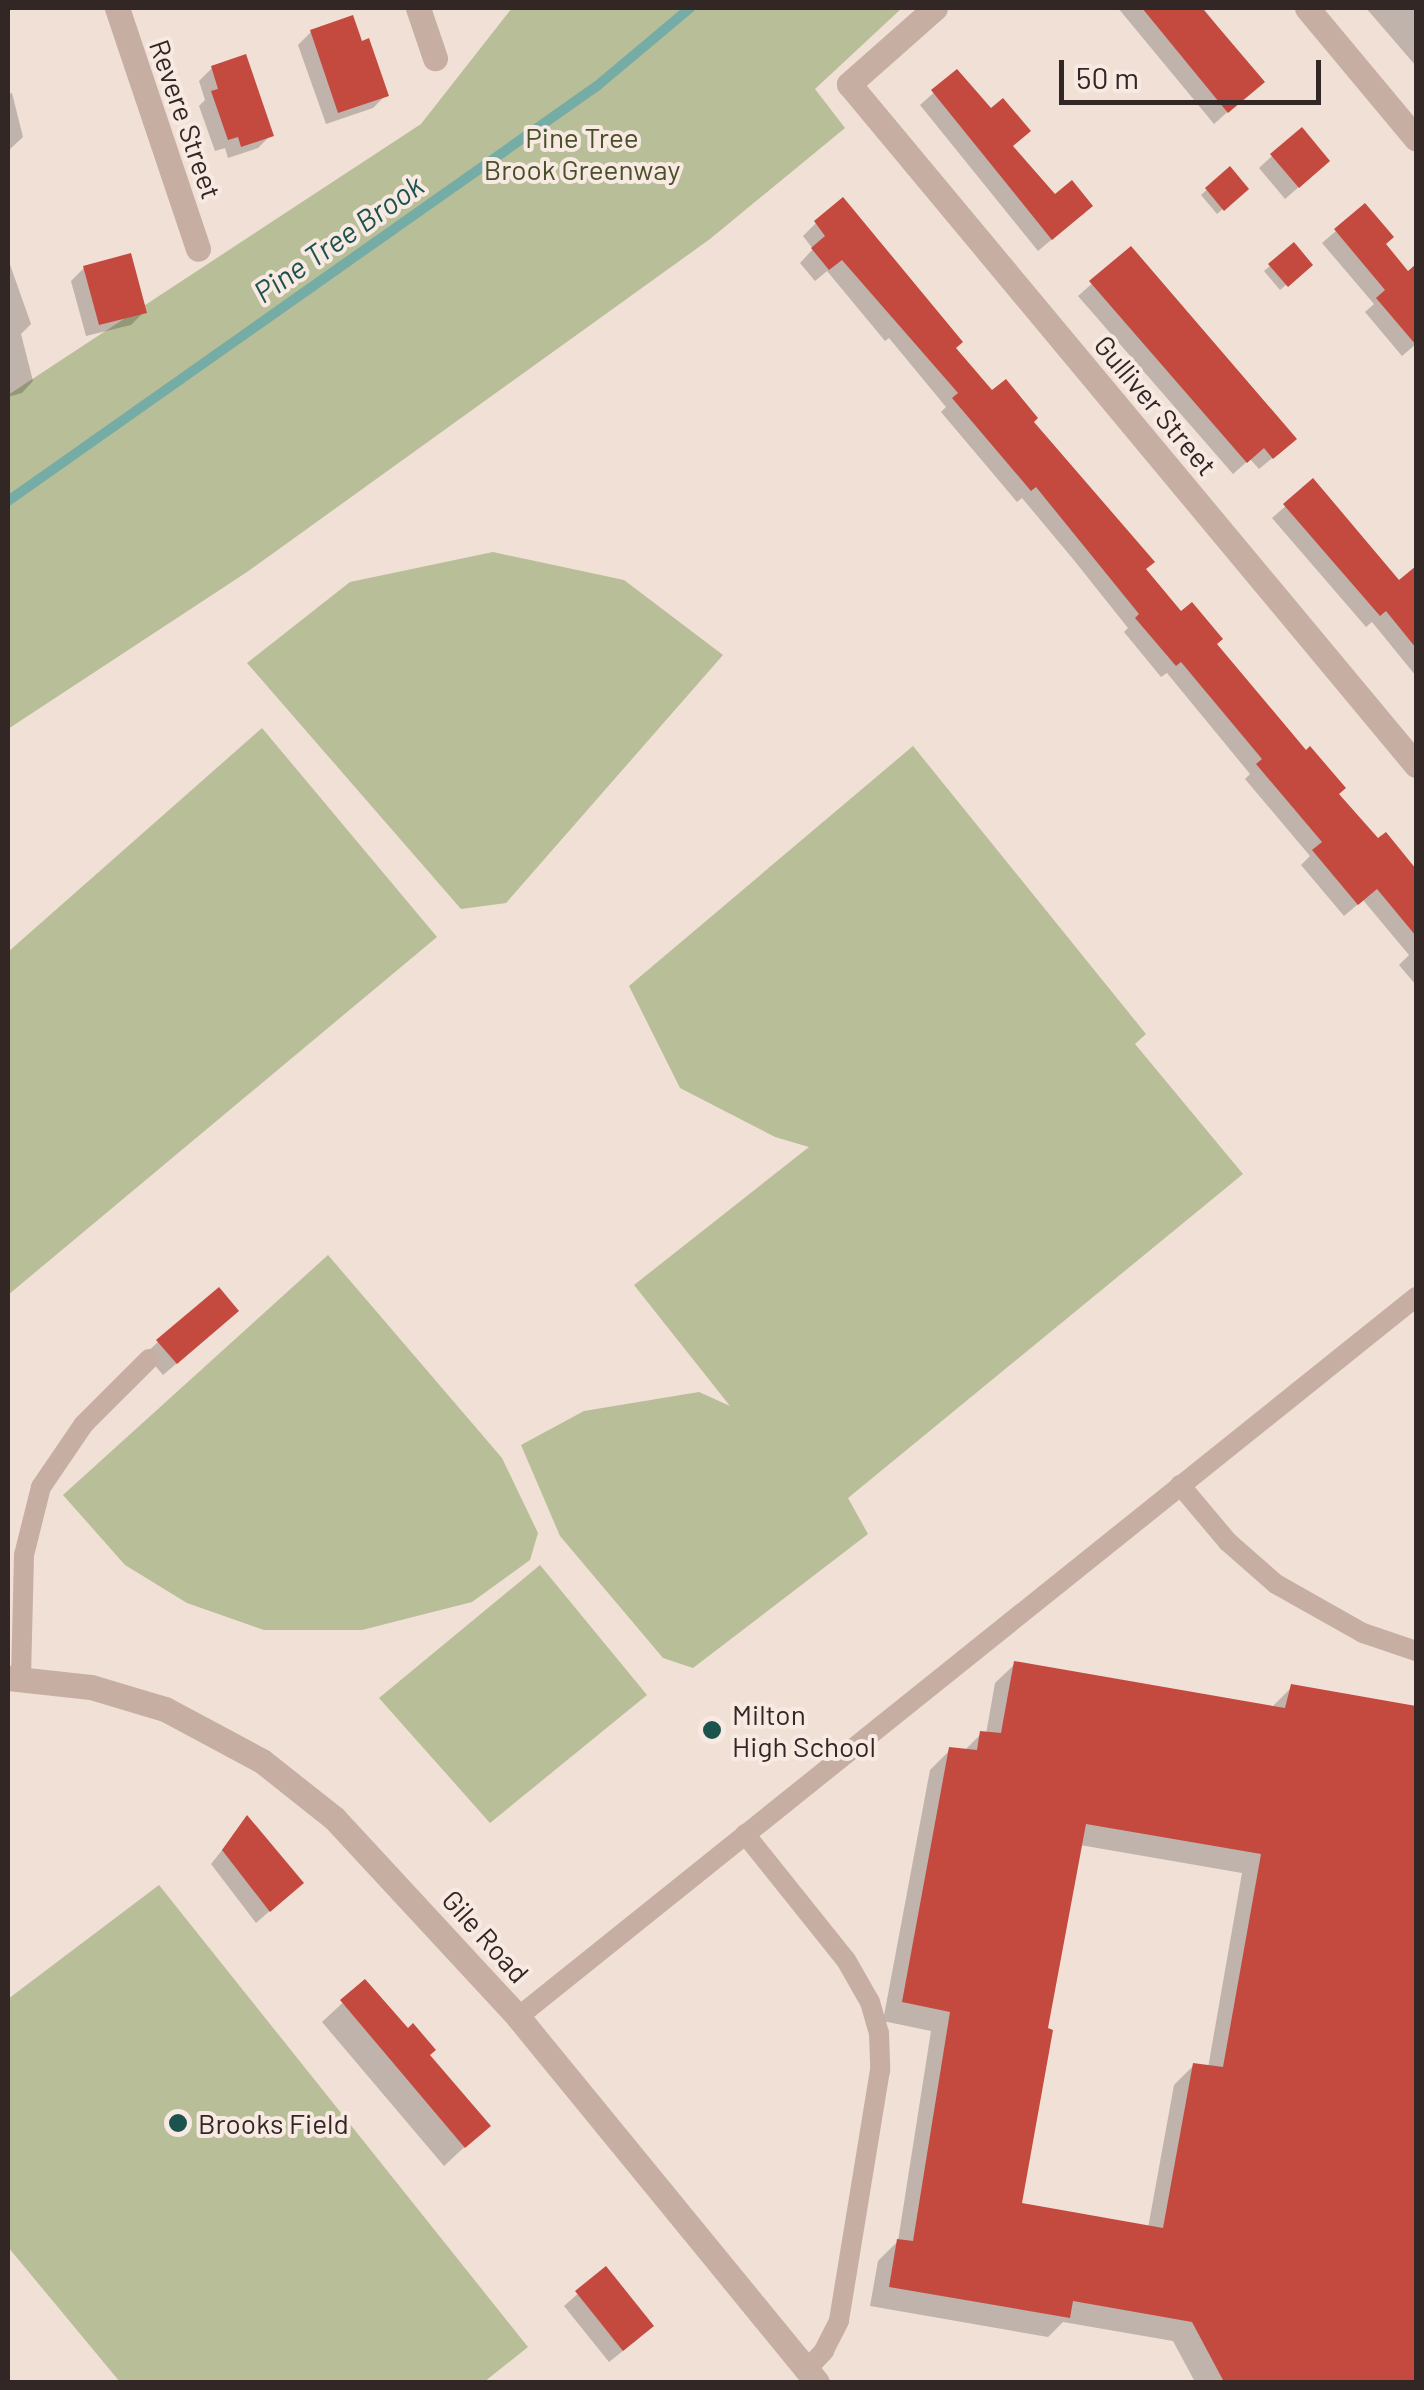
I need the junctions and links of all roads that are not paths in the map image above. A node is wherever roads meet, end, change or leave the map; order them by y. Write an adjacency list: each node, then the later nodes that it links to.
1 (117, 8): 7 (street, Revere Street)
2 (418, 8): 5 (street)
3 (936, 8): 8 (street, Gulliver Street)
4 (1307, 8): 6 (street)
5 (435, 58)
6 (1416, 139)
7 (198, 249)
8 (1416, 765)
9 (1416, 1297): 11 (lane)
10 (149, 1359): 13 (lane)
11 (1180, 1484): 12 (lane); 14 (lane)
12 (1416, 1651)
13 (14, 1678): 15 (street, Gile Road)
14 (745, 1834): 15 (lane); 16 (lane)
15 (518, 2017): 16 (street, Gile Road)
16 (811, 2376)

